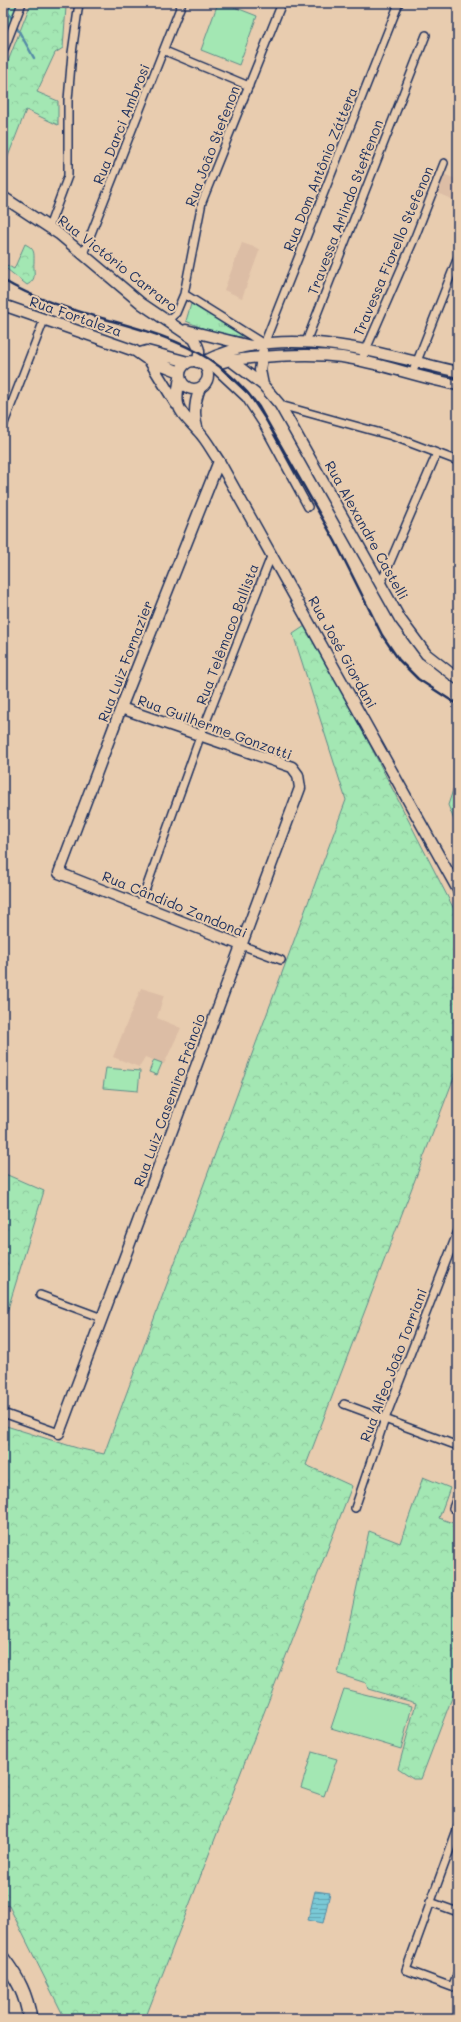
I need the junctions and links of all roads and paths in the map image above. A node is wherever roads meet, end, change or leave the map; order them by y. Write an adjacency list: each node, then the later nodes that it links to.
1 (22, 3): 8 (street)
2 (79, 3): 12 (street)
3 (182, 3): 7 (street, Rua Darci Ambrosi)
4 (282, 3): 9 (street, Rua João Stefenon)
5 (399, 3): 21 (street, Rua Dom Antônio Záttera)
6 (426, 35): 20 (street, Travessa Arlindo Steffenon)
7 (165, 51): 9 (street); 13 (street, Rua Darci Ambrosi)
8 (3, 52)
9 (249, 86): 15 (street, Rua João Stefenon)
10 (444, 163): 23 (street, Travessa Fiorello Stefenon)
11 (3, 197): 12 (street, Rua Victório Carraro)
12 (49, 227): 13 (street, Rua Victório Carraro)
13 (83, 254): 18 (street, Rua Victório Carraro)
14 (458, 257): 29 (street)
15 (184, 294): 18 (street, Rua João Stefenon); 21 (street)
16 (3, 305): 17 (street, Rua Fortaleza)
17 (44, 320): 24 (street, Rua Fortaleza); 39 (street)
18 (167, 322): 19 (street, Rua Victório Carraro)
19 (183, 330): 22 (street); 30 (street, Rua Victório Carraro)
20 (306, 342): 21 (street); 23 (street)
21 (264, 344): 22 (street); 26 (street)
22 (252, 347): 25 (street)
23 (365, 349): 28 (street, Travessa Fiorello Stefenon); 29 (street)
24 (140, 353): 27 (street, Rua Fortaleza); 30 (street, Rua Fortaleza)
25 (225, 357): 26 (street); 30 (street); 34 (street, Rua Alexandre Castelli)
26 (262, 357): 28 (street); 34 (street)
27 (149, 360): 32 (street, Rua Fortaleza); 38 (street, Rua José Giordani)
28 (361, 361): 33 (street)
29 (416, 362): 31 (street); 33 (street)
30 (201, 364): 32 (street); 36 (street, Rua José Giordani); 44 (street)
31 (458, 372)
32 (180, 374): 36 (street, Rua Fortaleza); 38 (street)
33 (412, 374): 35 (street)
34 (263, 385): 37 (street, Rua Alexandre Castelli)
35 (458, 385)
36 (200, 388): 40 (street, Rua José Giordani)
37 (280, 405): 41 (street); 46 (street, Rua Alexandre Castelli)
38 (178, 407): 40 (street, Rua José Giordani)
39 (3, 426)
40 (198, 431): 42 (street, Rua José Giordani)
41 (437, 453): 43 (street); 46 (street)
42 (219, 461): 45 (street, Rua José Giordani); 48 (street, Rua Luiz Fornazier)
43 (458, 461)
44 (308, 507)
45 (272, 553): 49 (street, Rua Telêmaco Ballista); 52 (street, Rua José Giordani)
46 (382, 583): 47 (street, Rua Alexandre Castelli)
47 (458, 679)
48 (121, 708): 49 (street, Rua Guilherme Gonzatti); 51 (street, Rua Luiz Fornazier)
49 (200, 737): 50 (street, Rua Guilherme Gonzatti); 53 (street, Rua Telêmaco Ballista)
50 (298, 775): 54 (street, Rua Luiz Casemiro Frâncio)
51 (59, 873): 53 (street, Rua Cândido Zandonai)
52 (458, 890)
53 (140, 905): 54 (street, Rua Cândido Zandonai)
54 (241, 945): 55 (street, Rua Cândido Zandonai); 58 (street, Rua Luiz Casemiro Frâncio)
55 (281, 960)
56 (458, 1231): 61 (street, Rua Alfeo João Torriani)
57 (40, 1295): 58 (street)
58 (102, 1318): 62 (street, Rua Luiz Casemiro Frâncio)
59 (344, 1404): 61 (street)
60 (3, 1413): 62 (street)
61 (385, 1419): 63 (street); 65 (street, Rua Alfeo João Torriani)
62 (59, 1433)
63 (458, 1446)
64 (458, 1495): 66 (street)
65 (355, 1508)
66 (453, 1508)
67 (458, 1827): 68 (street)
68 (430, 1902): 69 (street); 71 (street)
69 (458, 1912)
70 (3, 1959): 72 (highway)
71 (458, 1973)
72 (30, 2019)

